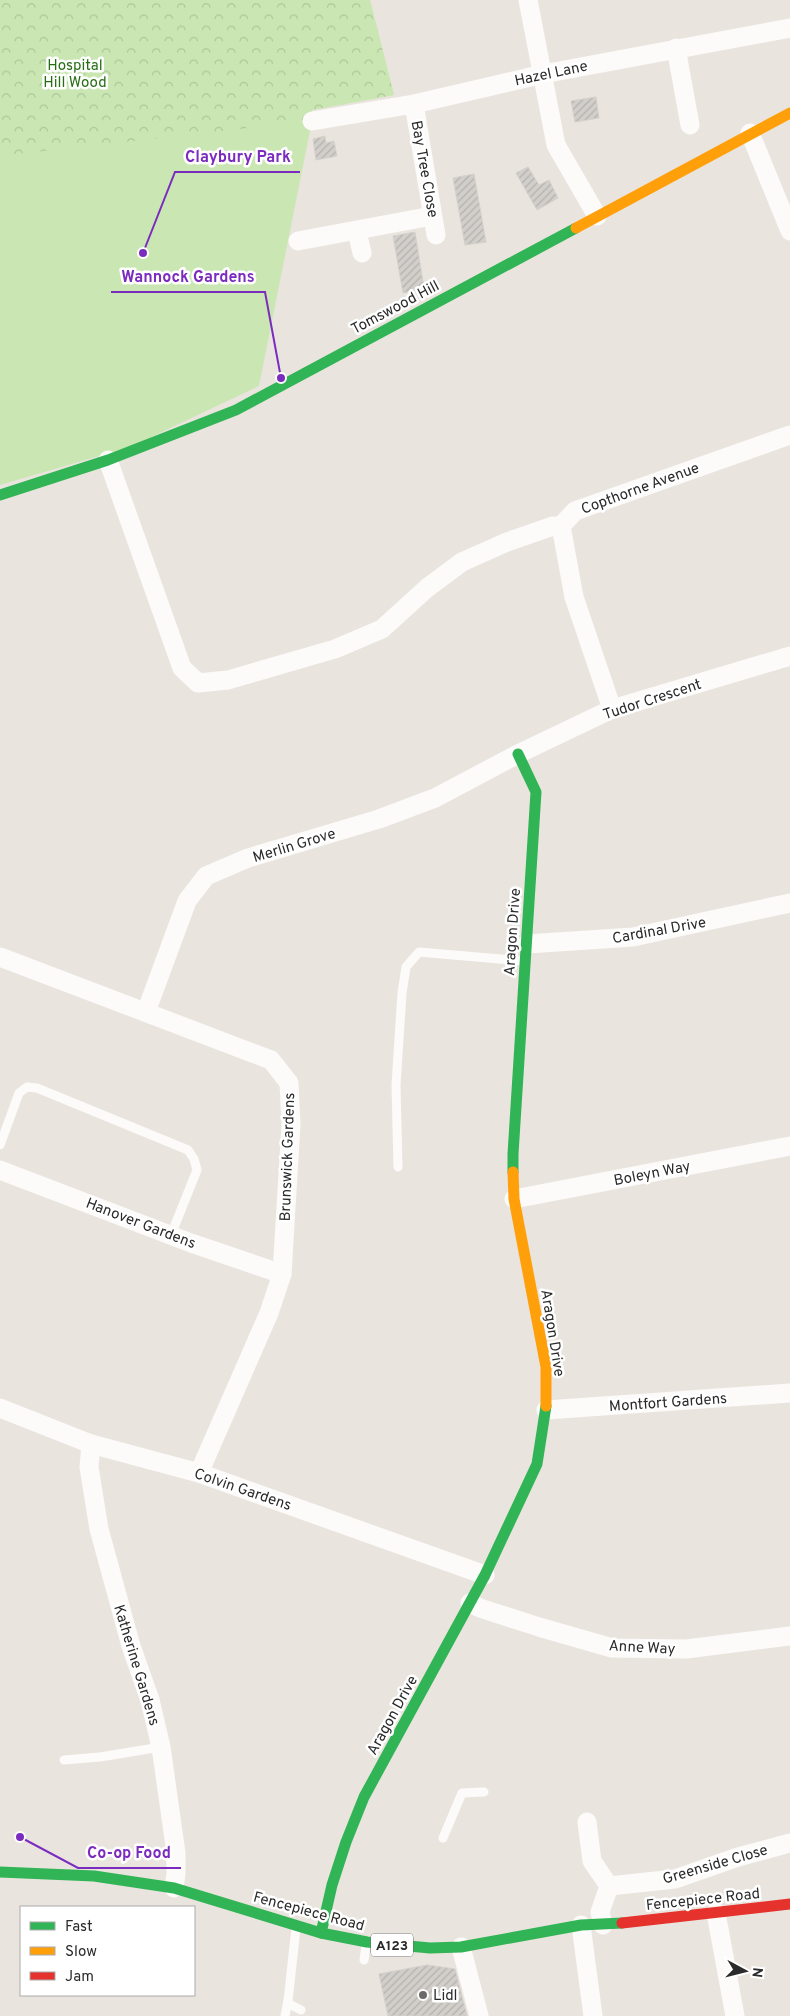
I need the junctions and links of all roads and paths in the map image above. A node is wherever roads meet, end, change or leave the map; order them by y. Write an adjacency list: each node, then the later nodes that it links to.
1 (528, 0): 4 (street)
2 (790, 28): 3 (street, Hazel Lane)
3 (676, 48): 4 (street, Hazel Lane); 8 (street)
4 (543, 74): 5 (street, Hazel Lane); 11 (street)
5 (414, 104): 7 (street, Hazel Lane); 10 (street, Bay Tree Close)
6 (790, 113): 9 (street, Tomswood Hill)
7 (312, 121)
8 (690, 125)
9 (750, 133): 11 (street, Tomswood Hill); 13 (street)
10 (432, 216): 12 (street); 14 (street, Bay Tree Close)
11 (597, 216): 18 (street, Tomswood Hill)
12 (357, 231): 15 (street); 16 (street)
13 (790, 231)
14 (436, 235)
15 (298, 241)
16 (362, 253)
17 (790, 435): 20 (street, Copthorne Avenue)
18 (108, 460): 19 (street, Tomswood Hill); 20 (street)
19 (0, 495)
20 (561, 526): 22 (street)
21 (790, 656): 22 (street, Tudor Crescent)
22 (612, 709): 23 (street, Tudor Crescent)
23 (518, 754): 25 (street, Aragon Drive); 27 (street, Merlin Grove)
24 (790, 903): 25 (street, Cardinal Drive)
25 (526, 952): 30 (lane); 32 (street, Aragon Drive)
26 (0, 957): 27 (street, Brunswick Gardens)
27 (146, 1012): 34 (street, Brunswick Gardens)
28 (0, 1145): 33 (lane)
29 (790, 1146): 32 (street, Boleyn Way)
30 (398, 1167)
31 (0, 1170): 33 (street, Hanover Gardens)
32 (514, 1199): 37 (street, Aragon Drive)
33 (171, 1235): 34 (street, Hanover Gardens)
34 (282, 1274): 39 (street, Brunswick Gardens)
35 (790, 1393): 37 (street, Montfort Gardens)
36 (0, 1408): 38 (street, Colvin Gardens)
37 (546, 1410): 40 (street, Aragon Drive)
38 (91, 1444): 39 (street, Colvin Gardens); 43 (street, Katherine Gardens)
39 (199, 1473): 40 (street, Colvin Gardens)
40 (485, 1575): 41 (street, Aragon Drive)
41 (470, 1603): 42 (street, Anne Way); 57 (street, Aragon Drive)
42 (790, 1636)
43 (161, 1747): 44 (lane); 51 (street, Katherine Gardens)
44 (64, 1760)
45 (484, 1792): 47 (lane)
46 (587, 1822): 50 (street)
47 (443, 1838)
48 (790, 1843): 50 (street, Greenside Close)
49 (0, 1872): 51 (street, Fencepiece Road / A123)
50 (609, 1886): 55 (street)
51 (174, 1888): 56 (street, Fencepiece Road / A123)
52 (790, 1904): 53 (street, Fencepiece Road / A123)
53 (716, 1913): 55 (street, Fencepiece Road / A123); 66 (street)
54 (581, 1925): 55 (street, Fencepiece Road / A123); 59 (street, Fencepiece Road / A123); 65 (street)
55 (603, 1925)
56 (296, 1926): 57 (street, Fencepiece Road / A123); 61 (lane)
57 (320, 1933): 58 (street, Fencepiece Road / A123)
58 (367, 1942): 59 (street, Fencepiece Road / A123); 60 (lane)
59 (461, 1947): 64 (street)
60 (364, 1960)
61 (288, 2001): 62 (lane); 63 (lane)
62 (301, 2010)
63 (284, 2016)
64 (479, 2016)
65 (593, 2016)
66 (735, 2016)

